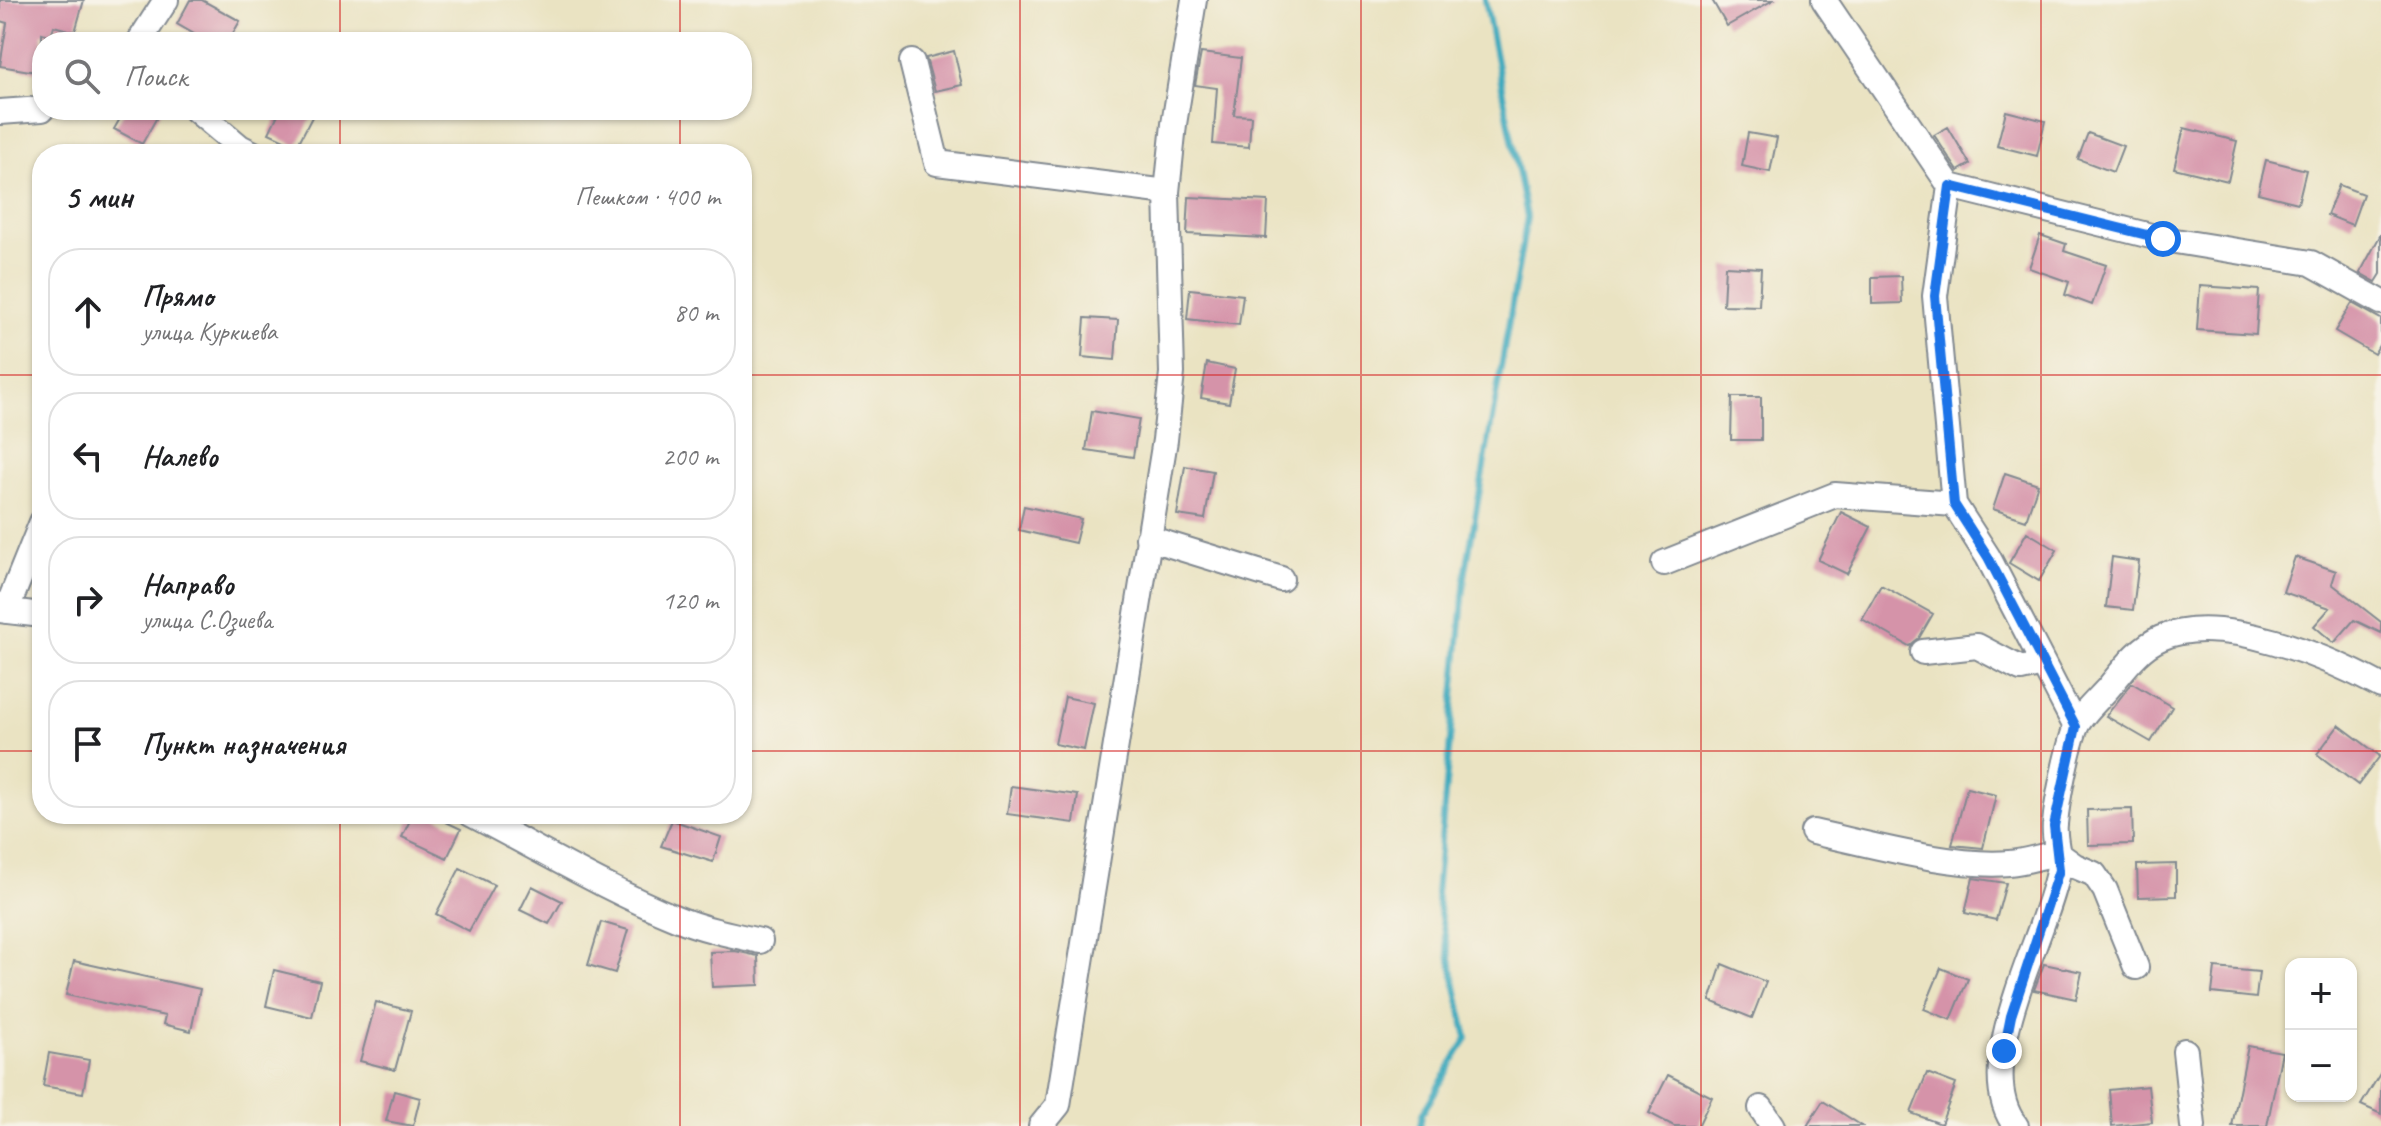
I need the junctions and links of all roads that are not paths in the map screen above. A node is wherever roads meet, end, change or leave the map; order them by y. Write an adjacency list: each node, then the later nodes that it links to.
1 (166, 0): 4 (street)
2 (1194, 0): 11 (street)
3 (1824, 0): 10 (street)
4 (145, 32)
5 (912, 62): 11 (street)
6 (32, 110): 7 (street)
7 (0, 112)
8 (208, 120): 9 (street)
9 (236, 144)
10 (1950, 186): 12 (street); 13 (street)
11 (1167, 192): 14 (street)
12 (2381, 302)
13 (1954, 504): 16 (street); 21 (street)
14 (1148, 538): 17 (street); 30 (street)
15 (32, 545): 18 (street)
16 (1664, 563)
17 (1281, 579)
18 (3, 610): 19 (street)
19 (32, 614)
20 (1923, 652): 21 (street)
21 (2043, 664): 23 (street)
22 (2381, 686): 23 (street)
23 (2076, 727): 26 (street)
24 (490, 824): 27 (street)
25 (1813, 832): 26 (street)
26 (2057, 853): 28 (street); 31 (street)
27 (760, 941)
28 (2136, 967)
29 (2185, 1051): 32 (street)
30 (1041, 1126)
31 (2016, 1126)
32 (2193, 1126)

